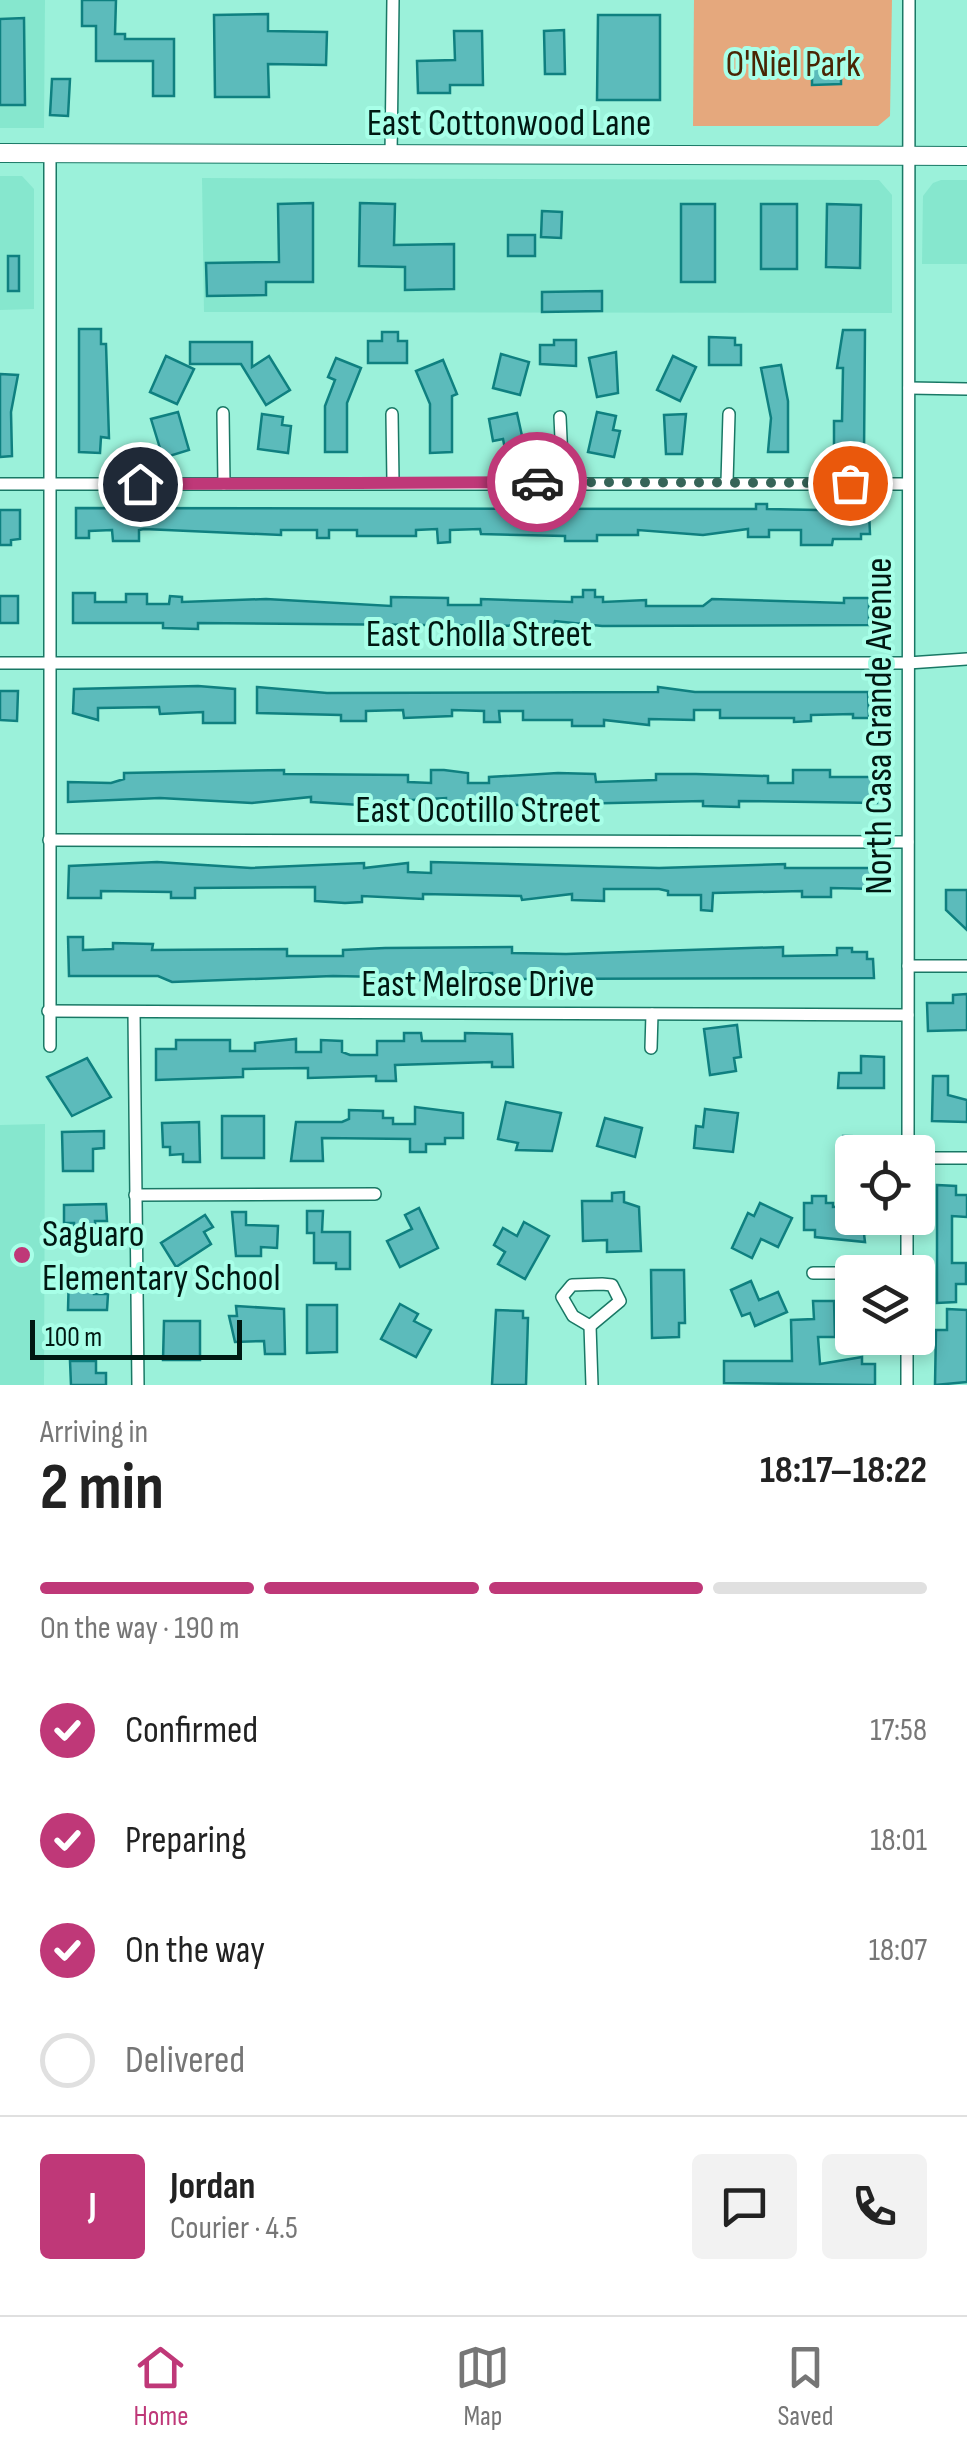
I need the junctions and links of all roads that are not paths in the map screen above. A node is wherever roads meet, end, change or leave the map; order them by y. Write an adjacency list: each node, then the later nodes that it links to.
1 (392, 0): 5 (street)
2 (909, 0): 6 (street, North Casa Grande Avenue)
3 (50, 152): 4 (main road, East Cottonwood Lane); 5 (main road, East Cottonwood Lane); 17 (street)
4 (0, 153)
5 (391, 155): 6 (main road, East Cottonwood Lane)
6 (909, 156): 7 (main road, East Cottonwood Lane); 8 (street, North Casa Grande Avenue)
7 (967, 156)
8 (908, 388): 9 (street); 20 (street, North Casa Grande Avenue)
9 (967, 389)
10 (224, 413): 19 (street)
11 (392, 414): 14 (street)
12 (729, 414): 16 (street)
13 (560, 417): 15 (street)
14 (393, 482): 15 (street); 19 (street)
15 (562, 482): 16 (street)
16 (727, 482): 20 (street)
17 (49, 483): 18 (street); 19 (street); 23 (street)
18 (0, 484)
19 (224, 484)
20 (908, 484): 24 (street, North Casa Grande Avenue)
21 (967, 659): 24 (street, East Cholla Street)
22 (0, 663): 23 (street, East Cholla Street)
23 (49, 663): 24 (street, East Cholla Street); 25 (street)
24 (908, 663): 26 (street, North Casa Grande Avenue)
25 (49, 840): 26 (street, East Ocotillo Street); 29 (street)
26 (908, 842): 27 (street, North Casa Grande Avenue)
27 (908, 966): 28 (street); 32 (street, North Casa Grande Avenue)
28 (967, 966)
29 (48, 1011): 30 (street, East Melrose Drive); 33 (street)
30 (134, 1012): 31 (street, East Melrose Drive); 38 (street)
31 (652, 1014): 32 (street, East Melrose Drive); 34 (street)
32 (908, 1015): 35 (street, North Casa Grande Avenue)
33 (50, 1046)
34 (651, 1048)
35 (908, 1135)
36 (935, 1158): 37 (street)
37 (967, 1158)
38 (136, 1194): 39 (street); 44 (street)
39 (375, 1194)
40 (813, 1273): 41 (street)
41 (835, 1273)
42 (590, 1326): 42 (street); 45 (street)
43 (907, 1355): 46 (street)
44 (138, 1385)
45 (592, 1385)
46 (907, 1385)

